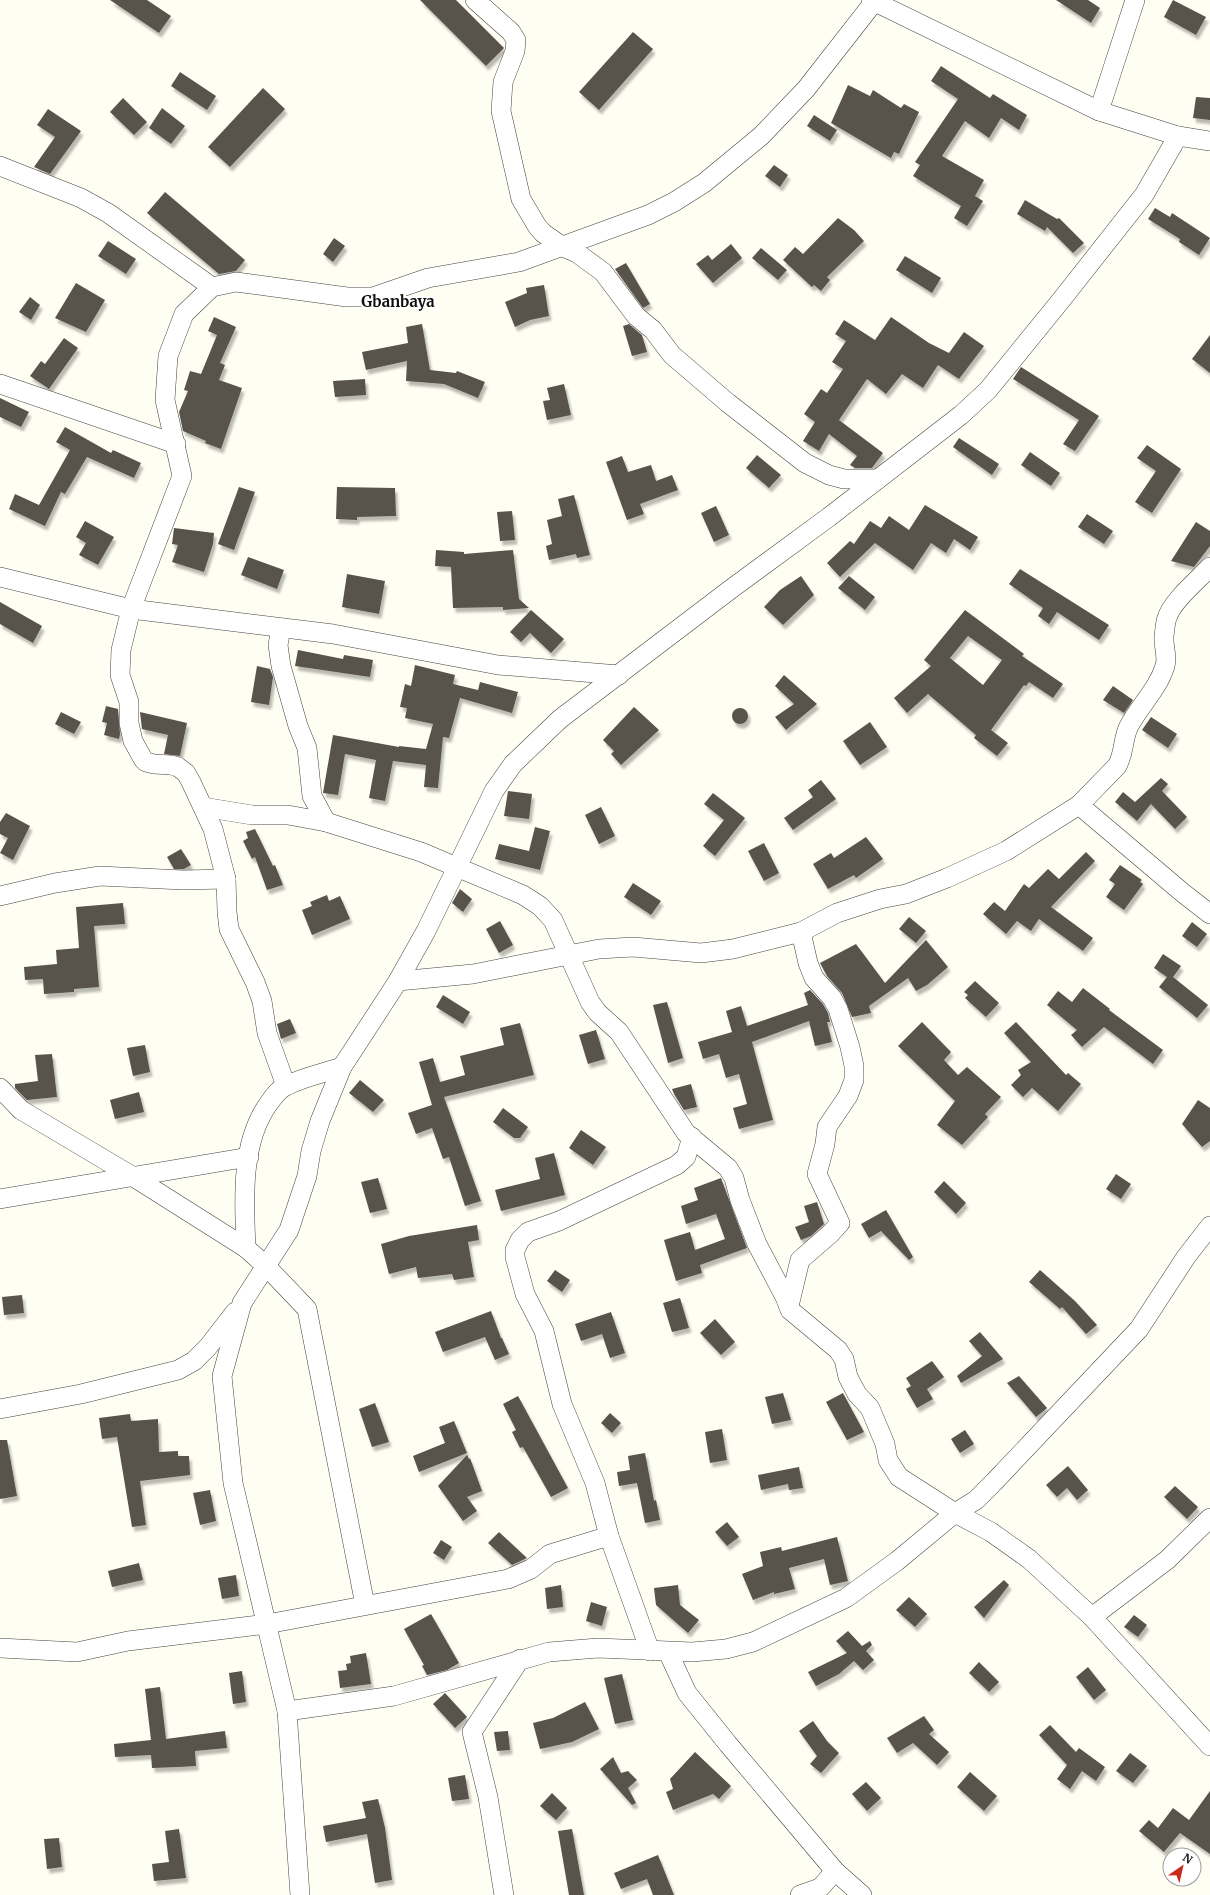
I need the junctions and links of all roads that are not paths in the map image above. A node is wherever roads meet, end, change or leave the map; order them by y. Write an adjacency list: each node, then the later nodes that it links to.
1 (475, 0): 8 (street)
2 (1135, 0): 4 (street)
3 (873, 1): 4 (street); 8 (street)
4 (1099, 111): 5 (street)
5 (1178, 136): 6 (street); 12 (street)
6 (1210, 141)
7 (0, 166): 9 (street)
8 (563, 248): 9 (street); 12 (street)
9 (212, 287): 11 (street)
10 (0, 384): 11 (street)
11 (176, 444): 15 (street)
12 (878, 479): 17 (street)
13 (1210, 567): 18 (street)
14 (0, 577): 15 (street)
15 (131, 609): 16 (street); 19 (street)
16 (281, 628): 17 (street); 20 (street)
17 (619, 675): 21 (street)
18 (1079, 804): 24 (street); 25 (street)
19 (203, 807): 20 (street); 22 (street)
20 (326, 822): 21 (street)
21 (457, 868): 26 (street); 27 (street)
22 (226, 879): 23 (street); 29 (street)
23 (0, 896)
24 (1210, 914)
25 (801, 932): 26 (street); 39 (street)
26 (569, 954): 27 (street); 31 (street)
27 (398, 981): 28 (street)
28 (342, 1067): 29 (street); 37 (street)
29 (286, 1086): 32 (street)
30 (0, 1088): 33 (street)
31 (692, 1137): 39 (street); 43 (street)
32 (249, 1157): 33 (street); 36 (street)
33 (132, 1176): 34 (street); 36 (street)
34 (0, 1199)
35 (1210, 1226): 41 (street)
36 (246, 1248): 37 (street)
37 (266, 1266): 38 (street); 44 (street)
38 (242, 1303): 40 (street); 46 (street)
39 (789, 1306): 41 (street)
40 (0, 1409)
41 (955, 1513): 45 (street); 48 (street)
42 (1210, 1518): 45 (street)
43 (609, 1536): 44 (street); 48 (street)
44 (365, 1605): 46 (street)
45 (1092, 1617): 51 (street)
46 (267, 1624): 47 (street); 50 (street)
47 (0, 1648)
48 (659, 1651): 49 (street); 52 (street)
49 (520, 1659): 50 (street); 54 (street)
50 (287, 1711): 53 (street)
51 (1210, 1746)
52 (835, 1871): 55 (street); 56 (street)
53 (300, 1895)
54 (504, 1895)
55 (800, 1895)
56 (862, 1895)

